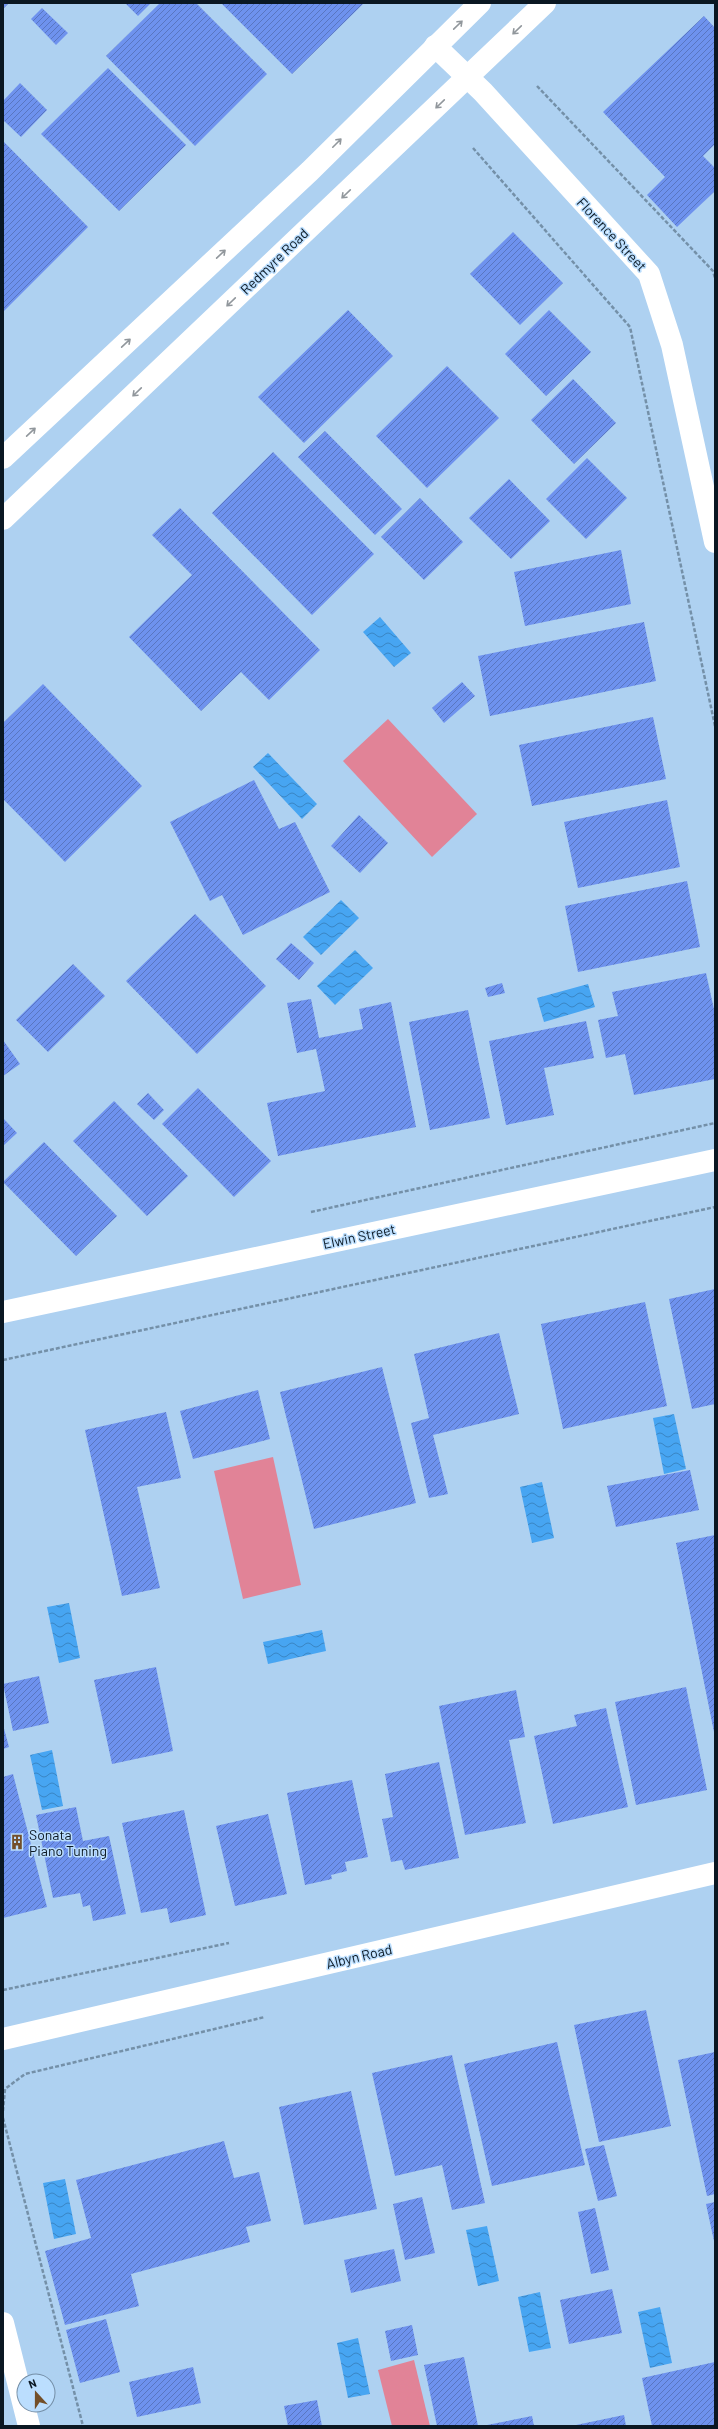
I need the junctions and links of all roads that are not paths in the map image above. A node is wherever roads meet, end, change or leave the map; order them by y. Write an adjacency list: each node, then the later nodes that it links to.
1 (480, 3): 3 (street, one-way to 1)
2 (545, 3): 4 (street, Redmyre Road, one-way to 4)
3 (435, 46): 4 (street, Florence Street); 5 (street, one-way to 3)
4 (468, 77): 6 (street, Redmyre Road, one-way to 6); 7 (street, Florence Street)
5 (3, 458)
6 (3, 519)
7 (715, 542)
8 (715, 1160): 9 (street, Elwin Street)
9 (3, 1312)
10 (715, 1873): 11 (street, Albyn Road)
11 (3, 2039)
12 (3, 2323): 13 (street)
13 (29, 2426)

